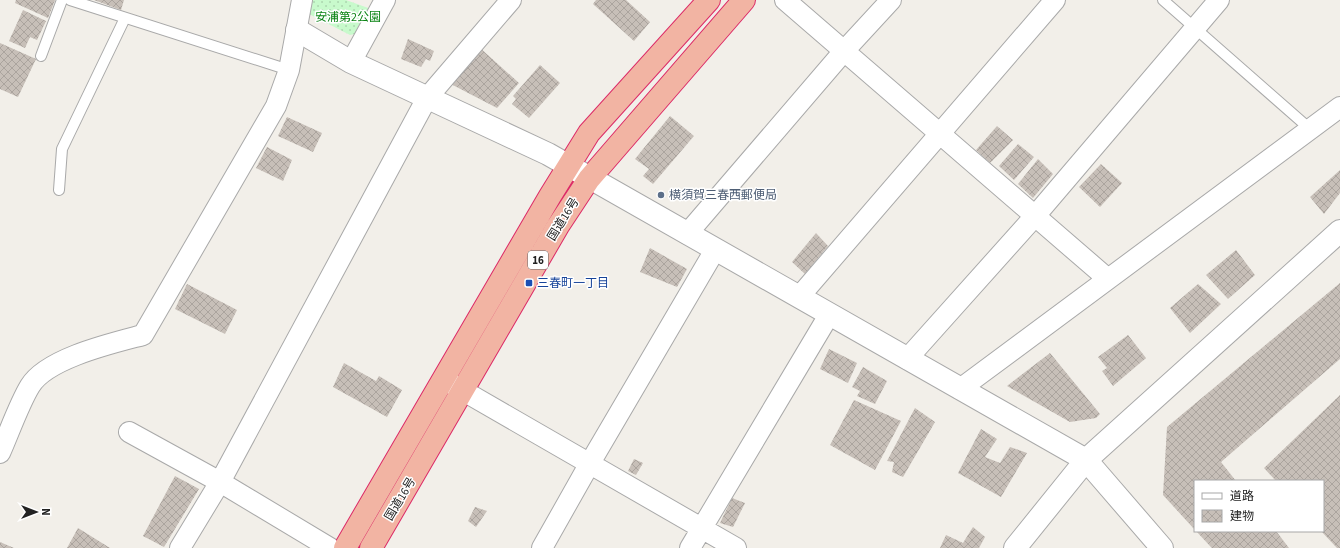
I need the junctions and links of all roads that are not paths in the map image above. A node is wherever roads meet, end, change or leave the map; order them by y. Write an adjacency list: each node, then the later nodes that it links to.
1 (62, 0): 17 (lane)
2 (70, 0): 13 (lane)
3 (302, 0): 15 (street)
4 (385, 0): 18 (street)
5 (511, 0): 20 (street)
6 (709, 0): 24 (highway, 国道16号 / 16)
7 (744, 0): 25 (highway, 国道16号 / 16)
8 (785, 0): 16 (street)
9 (891, 0): 16 (street)
10 (1055, 0): 23 (street)
11 (1163, 0): 14 (lane)
12 (1219, 0): 14 (street)
13 (125, 18): 19 (lane); 26 (lane)
14 (1195, 27): 22 (lane); 27 (street)
15 (296, 30): 18 (street); 19 (street)
16 (844, 51): 23 (street); 29 (street)
17 (41, 56)
18 (351, 62): 20 (street)
19 (288, 70): 39 (street)
20 (427, 98): 24 (street); 42 (street)
21 (1340, 108): 22 (street)
22 (1310, 129): 31 (street)
23 (940, 135): 27 (street); 32 (street)
24 (568, 167): 25 (street); 35 (highway, 国道16号 / 16)
25 (589, 179): 29 (street); 37 (highway, 国道16号 / 16)
26 (59, 190)
27 (1035, 216): 31 (street); 34 (street)
28 (1340, 232): 40 (street)
29 (687, 234): 30 (street)
30 (715, 250): 32 (street); 41 (street)
31 (1108, 279): 36 (street)
32 (799, 297): 33 (street)
33 (829, 315): 34 (street); 43 (street)
34 (907, 359): 36 (street)
35 (444, 380): 37 (street); 44 (highway, 国道16号 / 16)
36 (960, 388): 40 (street)
37 (464, 391): 41 (street); 46 (highway, 国道16号 / 16)
38 (129, 432): 42 (street)
39 (0, 453)
40 (1086, 460): 50 (street); 51 (street)
41 (590, 463): 43 (street); 47 (street)
42 (220, 482): 44 (street); 45 (street)
43 (702, 528): 48 (street); 49 (street)
44 (347, 546)
45 (180, 548)
46 (371, 548)
47 (542, 548)
48 (690, 548)
49 (736, 548)
50 (1015, 548)
51 (1162, 548)

